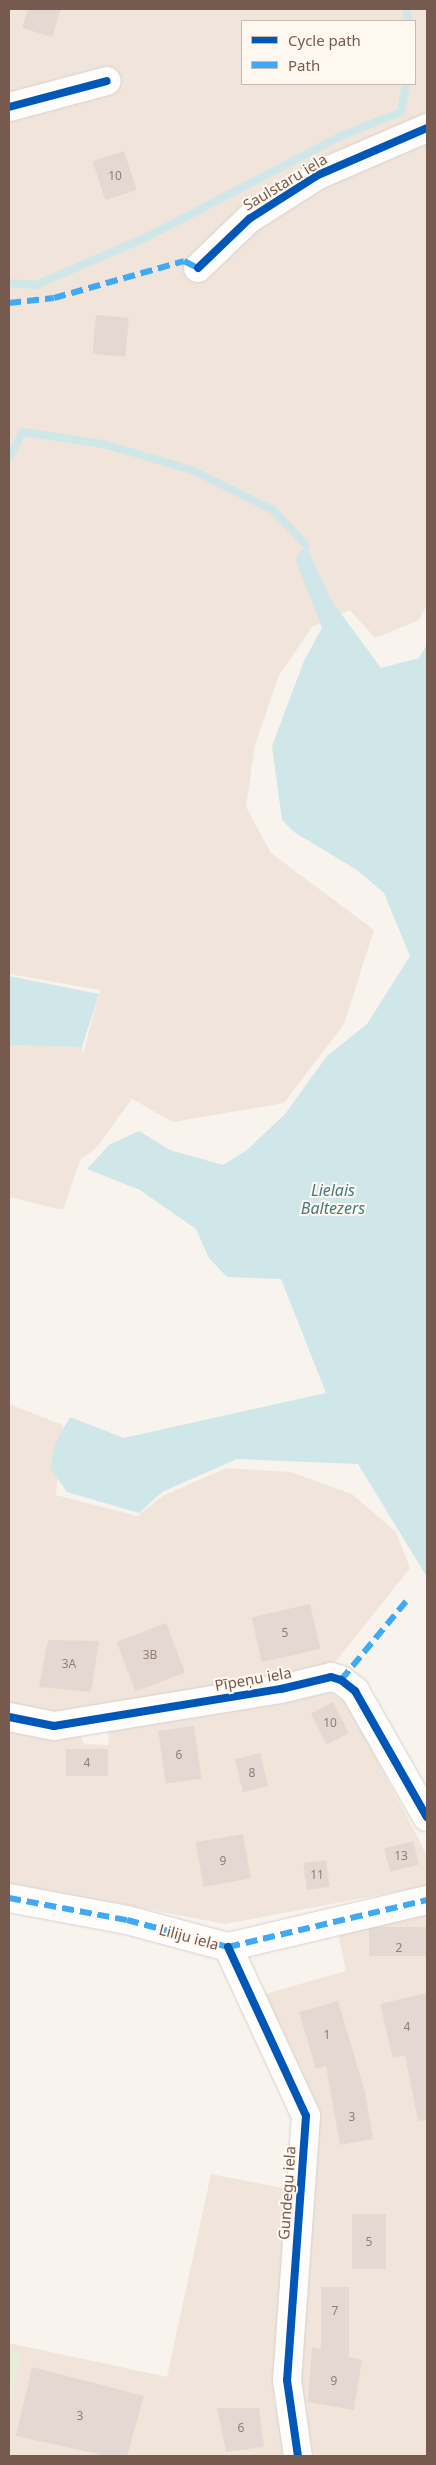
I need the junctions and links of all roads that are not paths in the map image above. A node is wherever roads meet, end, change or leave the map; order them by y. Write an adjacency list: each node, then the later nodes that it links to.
1 (106, 82): 2 (street)
2 (9, 107)
3 (427, 128): 4 (street, Saulstaru iela)
4 (198, 268)
5 (9, 1717): 6 (street, Pīpeņu iela)
6 (427, 1817)
7 (9, 1898): 9 (street, Liliju iela)
8 (427, 1900): 9 (street, Liliju iela)
9 (228, 1947): 10 (street, Gundegu iela)
10 (298, 2456)

